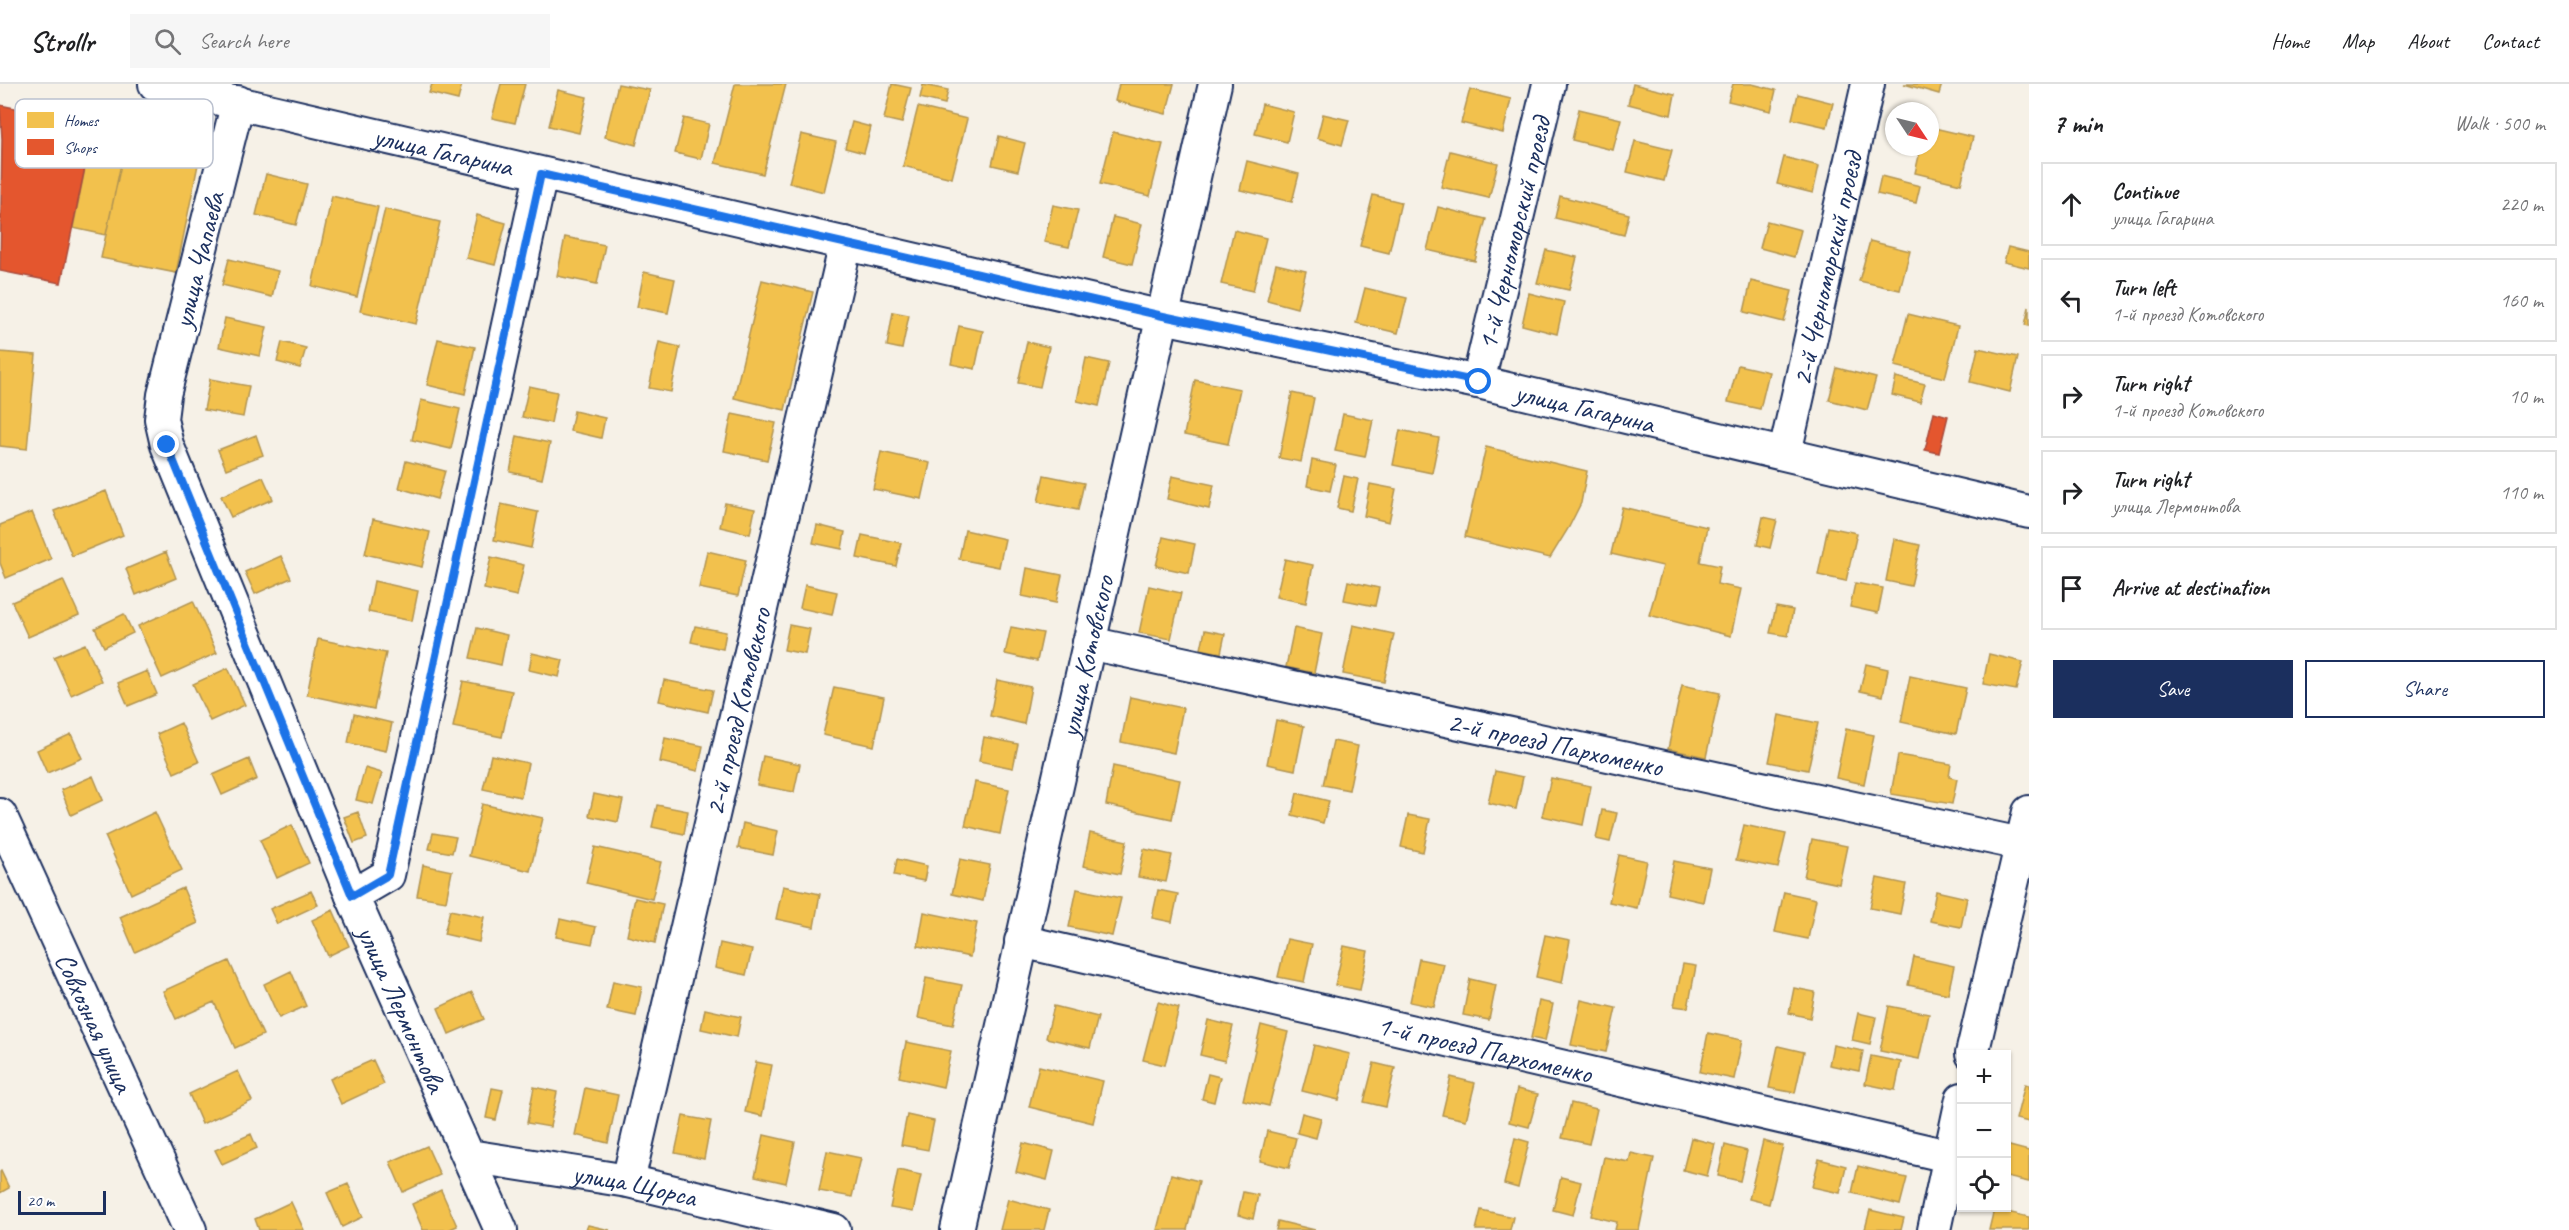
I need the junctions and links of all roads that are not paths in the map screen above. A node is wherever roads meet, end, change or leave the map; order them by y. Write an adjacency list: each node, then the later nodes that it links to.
1 (155, 84): 5 (street, улица Гагарина)
2 (1215, 84): 9 (street, улица Котовского)
3 (1549, 84): 10 (street, 1-й Черноморский проезд)
4 (1868, 84): 12 (street, 2-й Черноморский проезд)
5 (201, 88): 6 (street, улица Гагарина)
6 (238, 102): 7 (street, улица Гагарина); 11 (street, улица Чапаева)
7 (541, 174): 8 (street, улица Гагарина); 18 (street)
8 (846, 243): 9 (street, улица Гагарина); 24 (street, 2-й проезд Котовского)
9 (1163, 316): 10 (street, улица Гагарина); 14 (street, улица Котовского)
10 (1479, 382): 12 (street, улица Гагарина)
11 (161, 419): 18 (street, улица Лермонтова)
12 (1785, 453): 13 (street, улица Гагарина)
13 (2029, 512)
14 (1089, 644): 17 (street, 2-й проезд Пархоменко); 19 (street, улица Котовского)
15 (2029, 812): 17 (street)
16 (0, 815): 25 (street, Совхозная улица)
17 (2021, 844): 20 (street)
18 (352, 896): 22 (street, улица Лермонтова)
19 (1021, 941): 23 (street, 1-й проезд Пархоменко); 28 (street, улица Котовского)
20 (1973, 1050)
21 (1961, 1104): 23 (street)
22 (469, 1156): 24 (street, улица Щорса); 26 (street, улица Лермонтова)
23 (1948, 1156): 29 (street)
24 (628, 1180): 27 (street, улица Щорса)
25 (190, 1230)
26 (501, 1230)
27 (834, 1230)
28 (957, 1230)
29 (1934, 1230)

